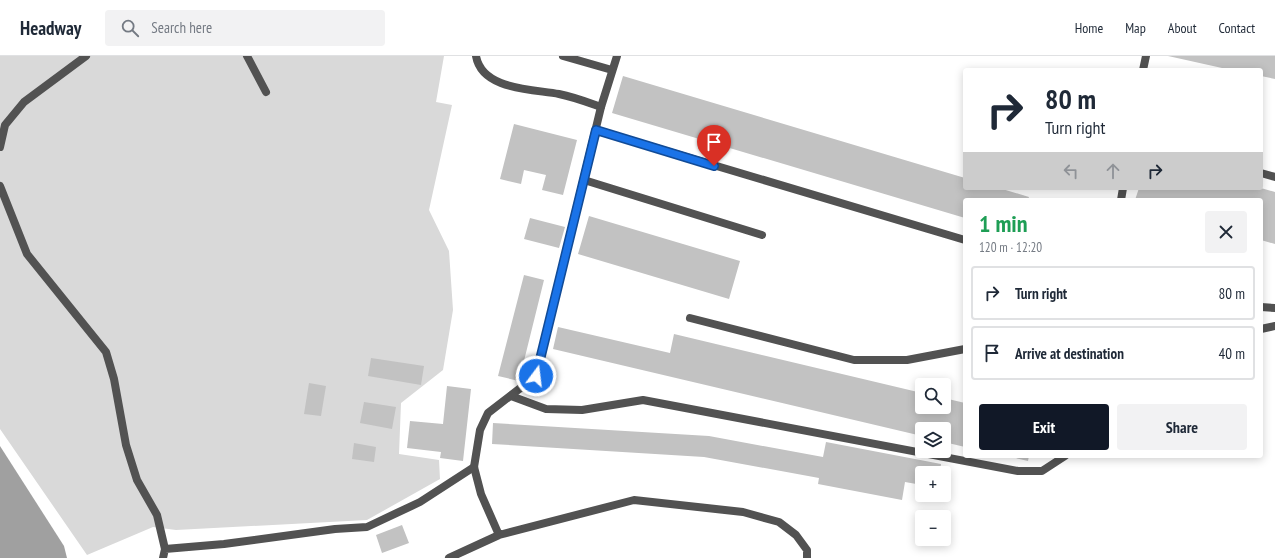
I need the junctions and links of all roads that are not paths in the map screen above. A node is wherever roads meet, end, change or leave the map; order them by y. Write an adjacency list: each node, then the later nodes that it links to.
1 (86, 56): 12 (street)
2 (247, 56): 9 (street)
3 (476, 56): 10 (street)
4 (563, 56): 8 (street)
5 (617, 56): 8 (street)
6 (1146, 56): 7 (street)
7 (1143, 68)
8 (612, 70): 10 (street)
9 (266, 92)
10 (601, 107): 11 (street)
11 (596, 130): 15 (street); 18 (street)
12 (0, 147)
13 (1263, 174): 14 (street)
14 (1275, 177)
15 (584, 180): 17 (street); 25 (street)
16 (0, 186): 29 (street)
17 (762, 235)
18 (963, 239)
19 (1263, 307): 20 (street)
20 (1275, 308)
21 (690, 318): 24 (street)
22 (1275, 326): 23 (street)
23 (1263, 329)
24 (963, 349)
25 (510, 396): 26 (street); 27 (street)
26 (1062, 458)
27 (474, 466): 28 (street); 29 (street)
28 (499, 535): 31 (street); 32 (street)
29 (165, 549): 30 (street)
30 (163, 558)
31 (449, 558)
32 (807, 558)

